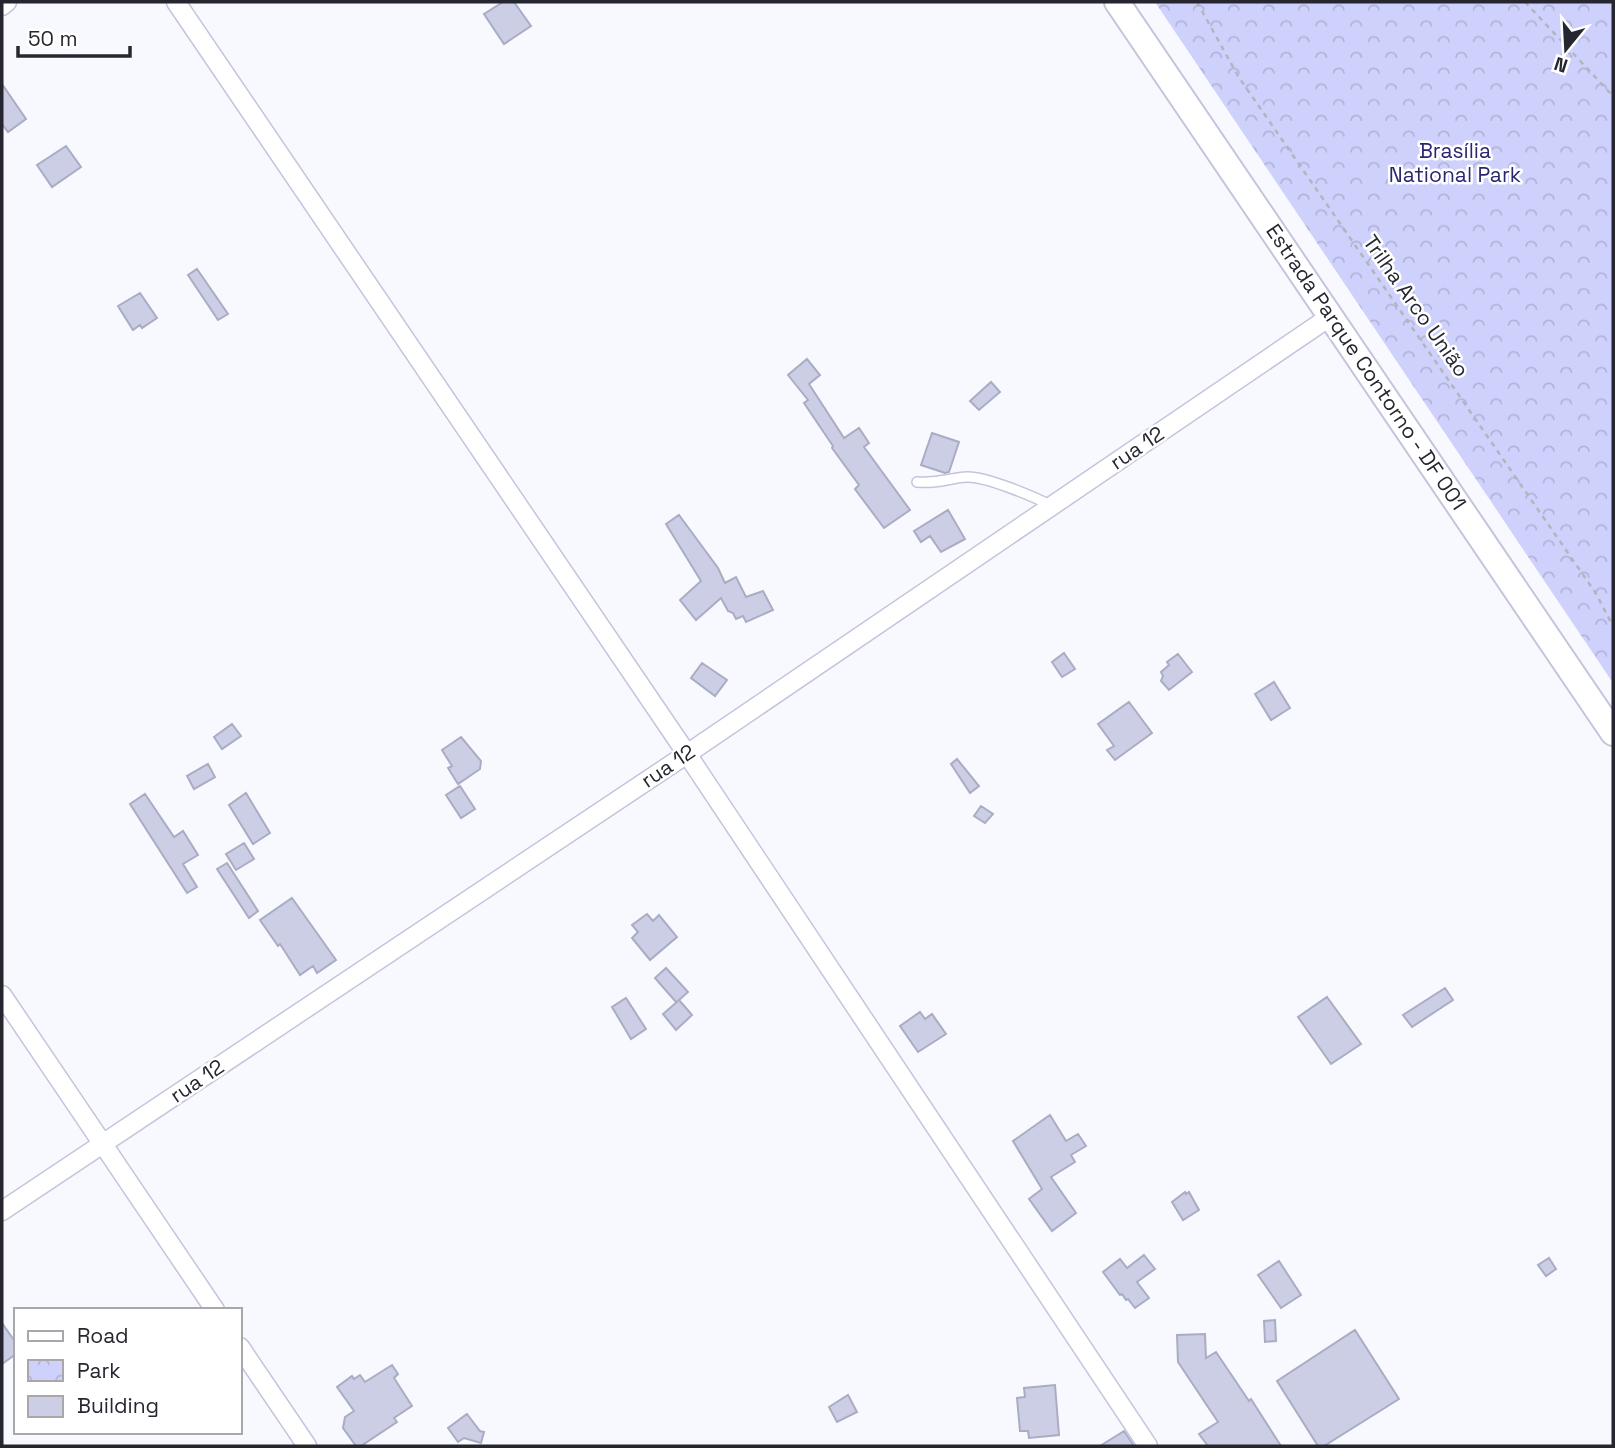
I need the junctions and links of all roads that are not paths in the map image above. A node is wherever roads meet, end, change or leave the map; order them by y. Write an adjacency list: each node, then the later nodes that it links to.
1 (7, 2): 4 (street)
2 (176, 2): 9 (street)
3 (1117, 2): 5 (main road, Estrada Parque Contorno - DF 001)
4 (2, 6)
5 (1331, 316): 7 (street, rua 12); 8 (main road, Estrada Parque Contorno - DF 001)
6 (917, 482): 7 (lane)
7 (1052, 506): 9 (street, rua 12)
8 (1613, 733)
9 (687, 754): 11 (street, rua 12); 16 (street)
10 (2, 995): 11 (street)
11 (102, 1144): 12 (street, rua 12); 13 (street)
12 (2, 1211)
13 (214, 1308)
14 (242, 1350): 15 (street)
15 (307, 1446)
16 (1147, 1446)

